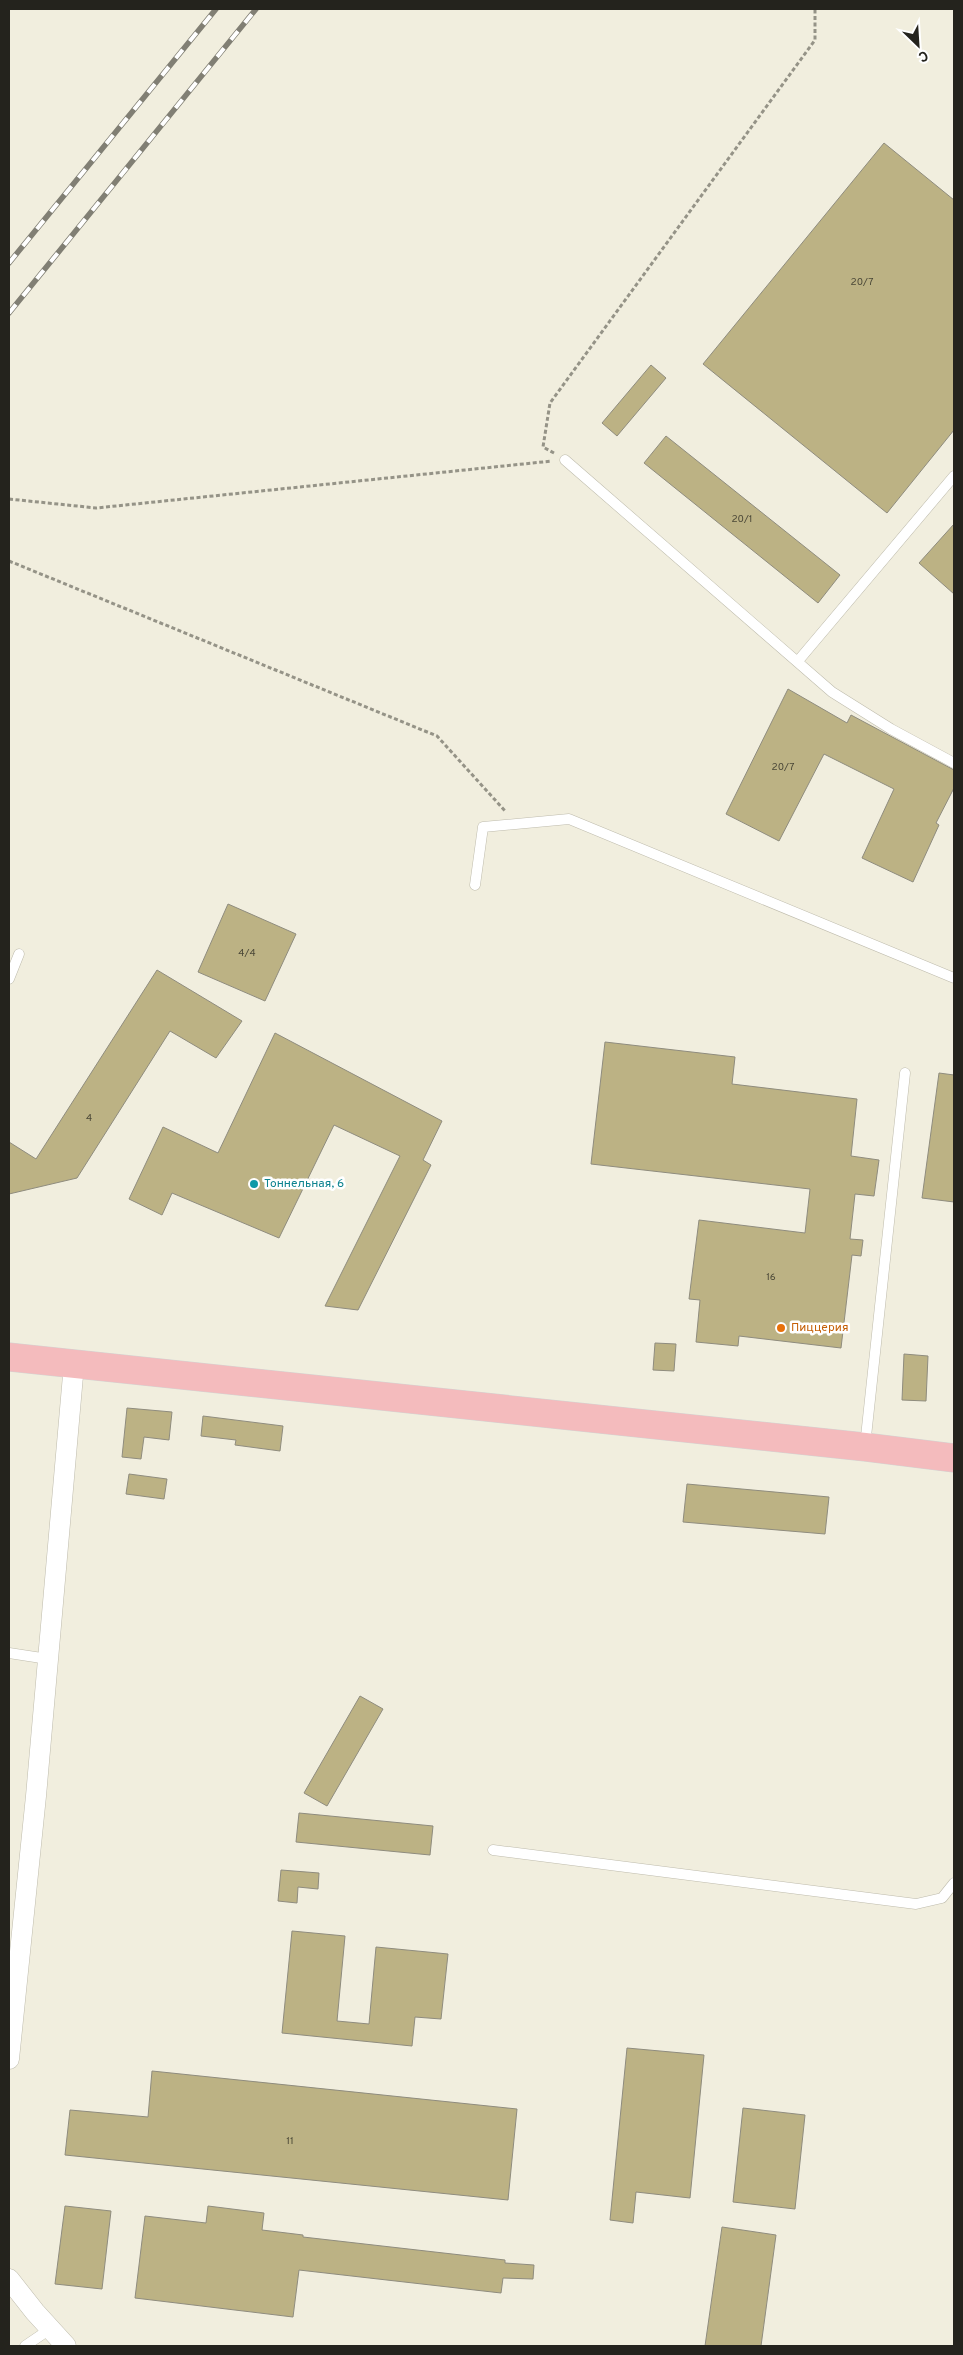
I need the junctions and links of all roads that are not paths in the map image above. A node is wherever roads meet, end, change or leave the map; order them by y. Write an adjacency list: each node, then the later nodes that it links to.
1 (565, 460): 3 (lane)
2 (954, 476): 3 (lane)
3 (798, 661): 4 (lane)
4 (954, 763)
5 (475, 885): 7 (lane)
6 (19, 954): 8 (lane)
7 (954, 978)
8 (9, 979)
9 (905, 1073): 12 (lane)
10 (9, 1357): 11 (main road)
11 (74, 1364): 12 (main road); 15 (street)
12 (865, 1447): 13 (main road)
13 (954, 1458)
14 (9, 1653): 15 (lane)
15 (48, 1659): 18 (street)
16 (493, 1850): 17 (lane)
17 (954, 1883)
18 (9, 2059)
19 (9, 2279): 20 (street)
20 (50, 2329): 21 (lane); 22 (street)
21 (25, 2346)
22 (66, 2346)

